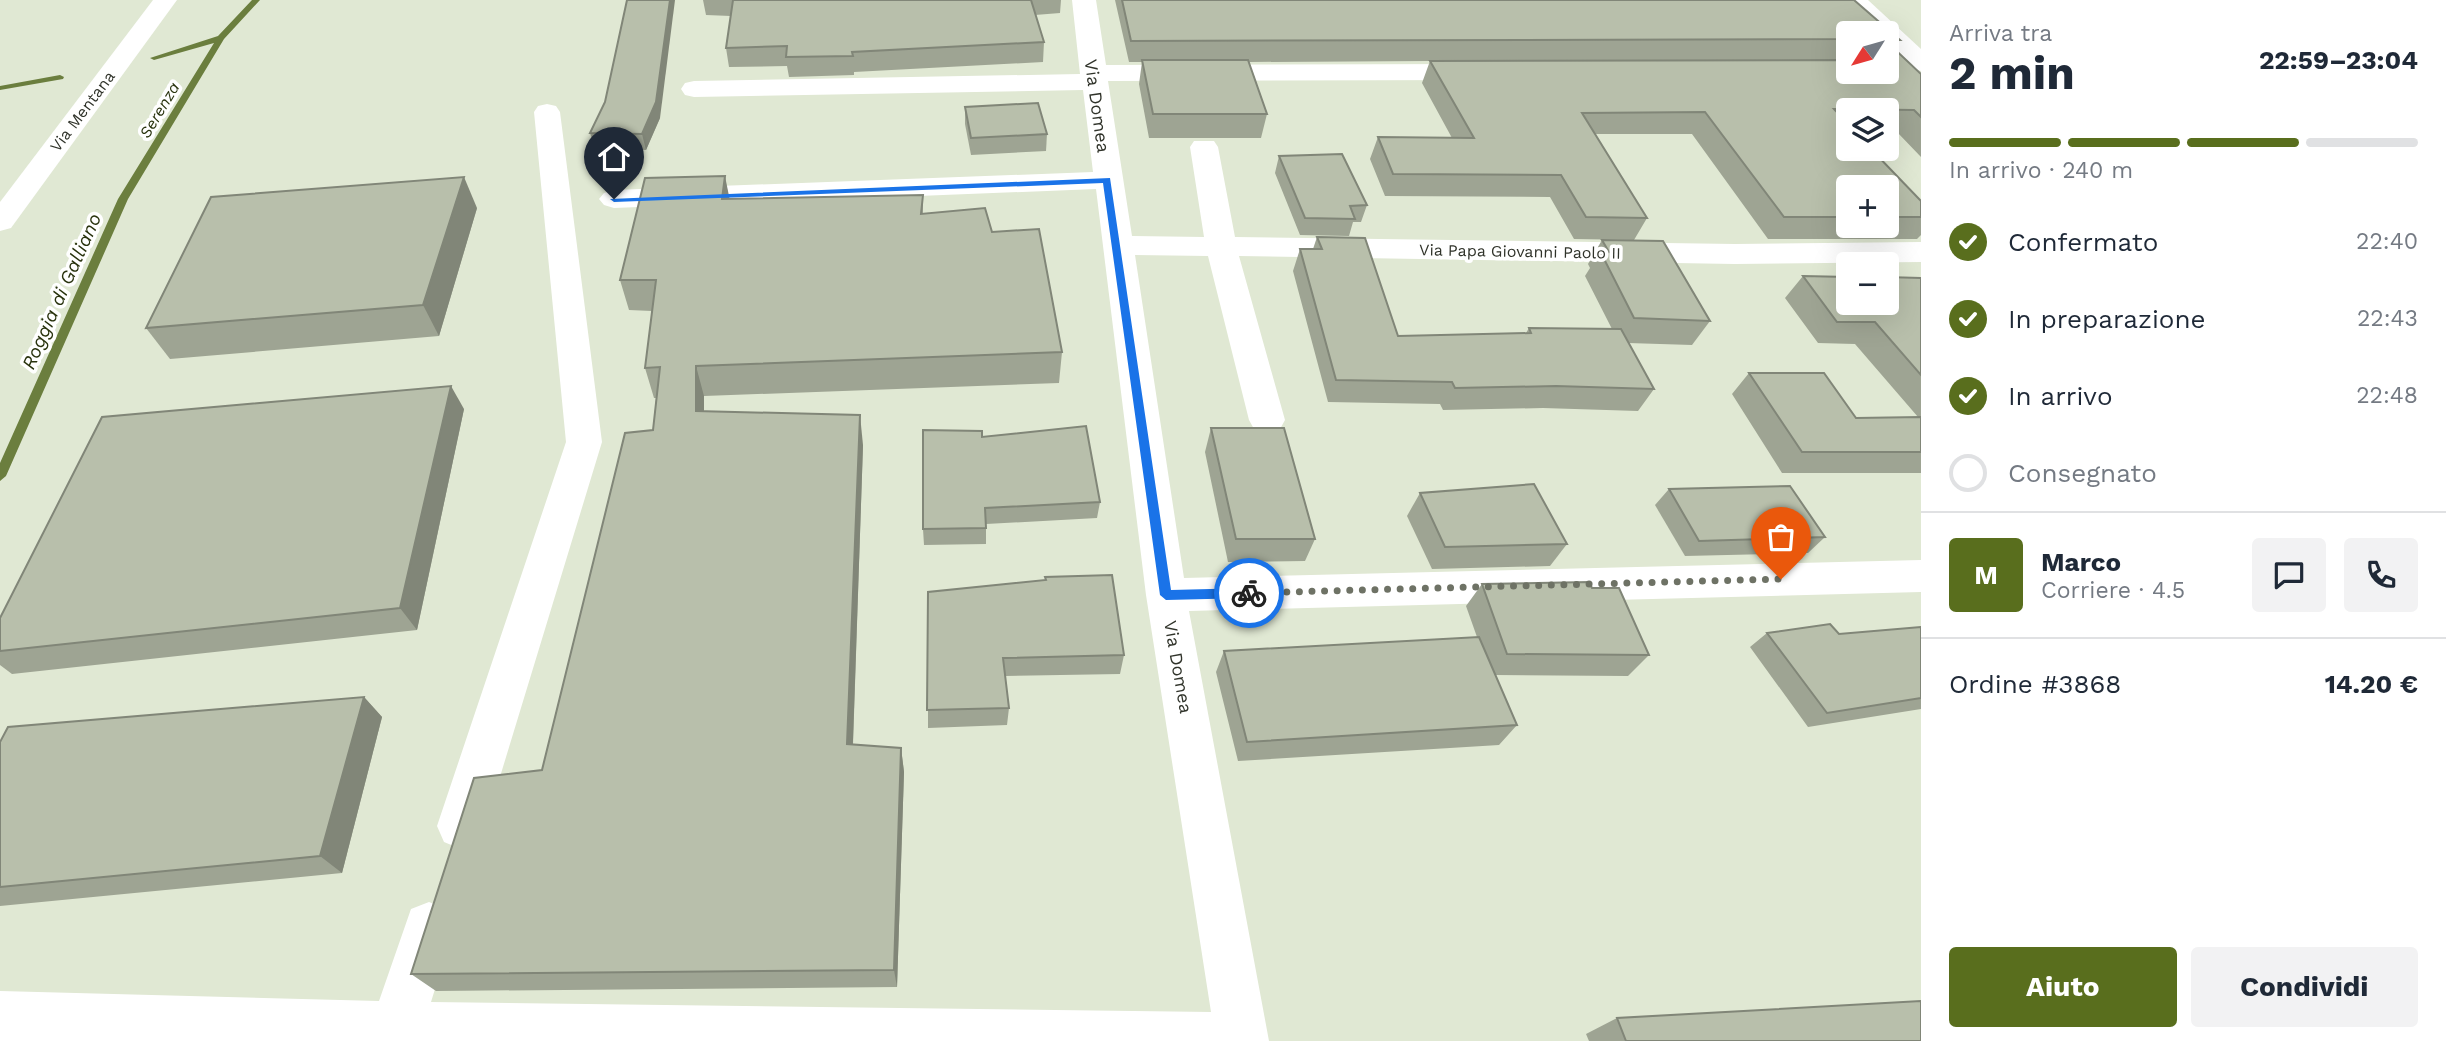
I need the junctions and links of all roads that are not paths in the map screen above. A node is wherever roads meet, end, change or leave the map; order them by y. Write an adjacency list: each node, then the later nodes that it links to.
1 (165, 0): 12 (street, Via Mentana)
2 (1084, 0): 6 (street, Via Domea)
3 (1853, 0): 4 (street)
4 (1913, 68)
5 (1498, 72): 6 (street)
6 (1093, 77): 7 (street); 10 (street, Via Domea)
7 (694, 89)
8 (547, 112): 19 (street)
9 (1204, 147): 14 (street)
10 (1107, 180): 11 (street); 13 (street, Via Domea)
11 (614, 199)
12 (0, 222)
13 (1119, 246): 14 (street, Via Papa Giovanni Paolo II); 18 (street, Via Domea)
14 (1221, 246): 15 (street, Via Papa Giovanni Paolo II); 16 (street)
15 (1921, 252)
16 (1267, 420)
17 (1921, 576): 18 (street)
18 (1166, 595): 24 (street, Via Domea)
19 (452, 855)
20 (439, 895): 22 (street)
21 (0, 1017): 22 (street)
22 (396, 1028): 23 (street)
23 (447, 1035): 24 (street)
24 (1241, 1040)

